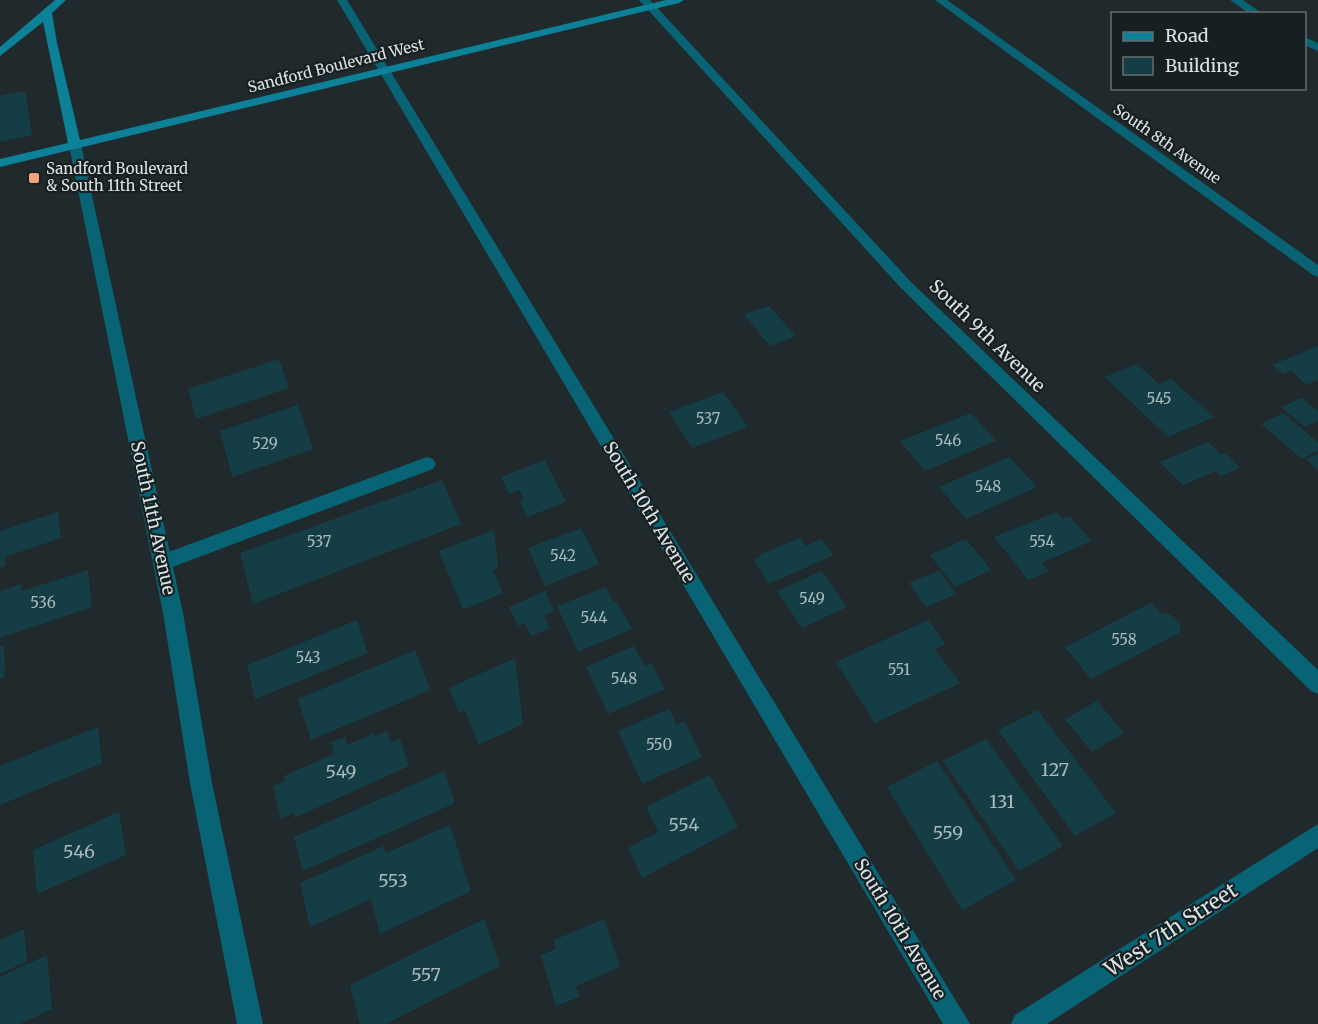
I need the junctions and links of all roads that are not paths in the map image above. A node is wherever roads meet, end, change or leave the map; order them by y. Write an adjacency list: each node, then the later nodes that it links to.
1 (61, 0): 8 (street)
2 (342, 0): 10 (street, South 10th Avenue)
3 (679, 0): 6 (street, Sandford Boulevard West)
4 (940, 0): 13 (street, South 8th Avenue)
5 (1235, 0): 7 (street)
6 (648, 3): 10 (street, Sandford Boulevard West); 16 (street, South 9th Avenue)
7 (1255, 12)
8 (47, 13): 9 (street); 11 (street, South 11th Avenue)
9 (0, 53)
10 (384, 71): 11 (street, Sandford Boulevard West); 19 (street, South 10th Avenue)
11 (75, 145): 12 (street, Sandford Boulevard West); 15 (street, South 11th Avenue)
12 (0, 163)
13 (1318, 272)
14 (428, 464): 15 (street)
15 (162, 563): 18 (street, South 11th Avenue)
16 (1318, 684)
17 (1318, 835): 20 (street, West 7th Street)
18 (250, 1024)
19 (957, 1024)
20 (1024, 1024)

